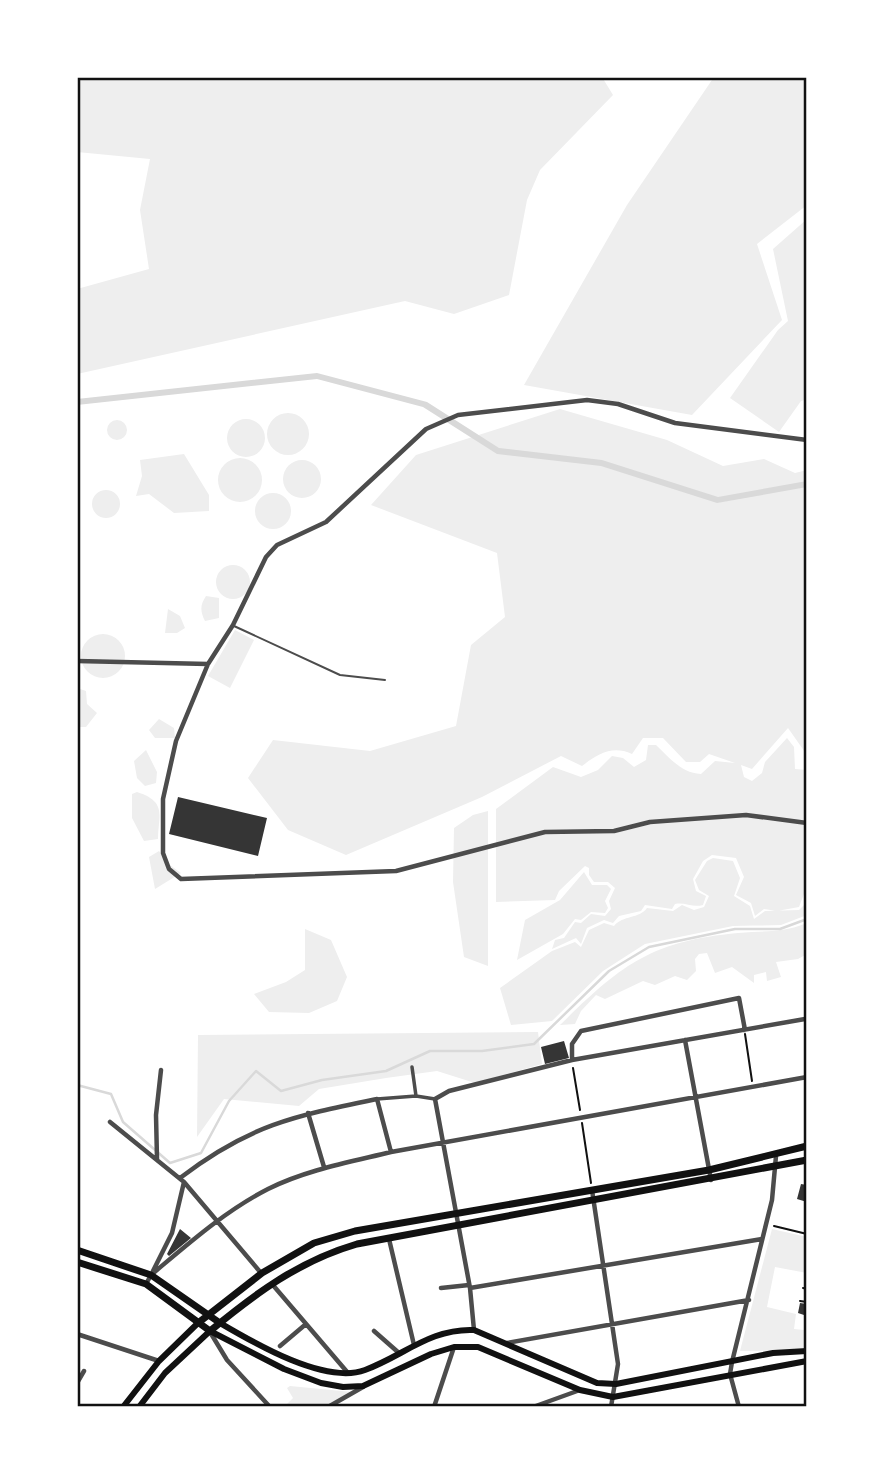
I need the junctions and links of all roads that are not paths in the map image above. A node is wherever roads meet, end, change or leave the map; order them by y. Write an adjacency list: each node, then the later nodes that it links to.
1 (807, 440): 2 (street)
2 (232, 627): 4 (street); 5 (lane)
3 (77, 662): 4 (street)
4 (208, 664): 6 (street)
5 (385, 680)
6 (807, 823)
7 (805, 1019): 8 (street)
8 (744, 1030): 9 (street); 10 (street)
9 (685, 1040): 10 (street); 17 (street)
10 (572, 1060): 16 (street)
11 (412, 1067): 14 (street)
12 (161, 1070): 24 (street)
13 (807, 1077): 17 (street)
14 (416, 1096): 15 (street); 16 (street)
15 (377, 1099): 18 (street); 22 (street)
16 (435, 1099): 20 (street)
17 (695, 1099): 20 (street); 28 (street)
18 (308, 1113): 26 (street); 29 (street)
19 (110, 1122): 24 (street)
20 (444, 1142): 22 (street); 33 (street)
21 (807, 1146): 23 (main road)
22 (391, 1152): 26 (street)
23 (776, 1156): 27 (street); 28 (main road)
24 (157, 1159): 29 (street)
25 (807, 1160): 27 (main road)
26 (324, 1167): 34 (street)
27 (777, 1168): 30 (main road); 37 (street)
28 (709, 1170): 30 (street); 31 (main road)
29 (182, 1180): 34 (street); 42 (street)
30 (711, 1181): 32 (main road)
31 (592, 1189): 32 (street); 33 (main road)
32 (594, 1202): 35 (main road); 40 (street)
33 (456, 1213): 35 (street); 41 (main road)
34 (217, 1221): 41 (street); 42 (street)
35 (458, 1227): 36 (main road); 45 (street)
36 (389, 1238): 44 (main road); 58 (street)
37 (762, 1239): 40 (street); 47 (street)
38 (77, 1250): 42 (main road)
39 (77, 1262): 43 (main road)
40 (605, 1264): 45 (street); 52 (street)
41 (262, 1273): 48 (main road)
42 (151, 1275): 43 (street); 48 (main road)
43 (145, 1284): 49 (main road)
44 (271, 1284): 50 (main road); 51 (street)
45 (470, 1286): 46 (street); 53 (street)
46 (441, 1288)
47 (749, 1300): 52 (street); 64 (street)
48 (208, 1315): 49 (main road); 50 (main road)
49 (198, 1323): 54 (main road); 63 (main road)
50 (220, 1323): 54 (main road); 67 (main road)
51 (306, 1324): 59 (street); 67 (street)
52 (614, 1324): 57 (street); 70 (street)
53 (474, 1330): 57 (main road); 58 (main road)
54 (210, 1331): 71 (main road); 75 (main road); 76 (street)
55 (374, 1331): 62 (street)
56 (77, 1334): 63 (street)
57 (506, 1343): 70 (main road)
58 (414, 1345): 62 (main road)
59 (280, 1346)
60 (454, 1347): 71 (main road); 72 (main road); 78 (street)
61 (807, 1351): 64 (main road)
62 (399, 1353): 67 (main road)
63 (159, 1361): 74 (main road)
64 (732, 1362): 68 (street); 70 (main road)
65 (807, 1362): 68 (main road)
66 (84, 1371): 69 (street)
67 (348, 1374)
68 (730, 1374): 73 (main road); 81 (street)
69 (77, 1384)
70 (616, 1384): 73 (street)
71 (363, 1386): 77 (street)
72 (580, 1390): 73 (main road); 79 (street)
73 (613, 1397): 80 (street)
74 (123, 1407)
75 (139, 1407)
76 (270, 1407)
77 (328, 1407)
78 (434, 1407)
79 (533, 1407)
80 (611, 1407)
81 (739, 1407)

